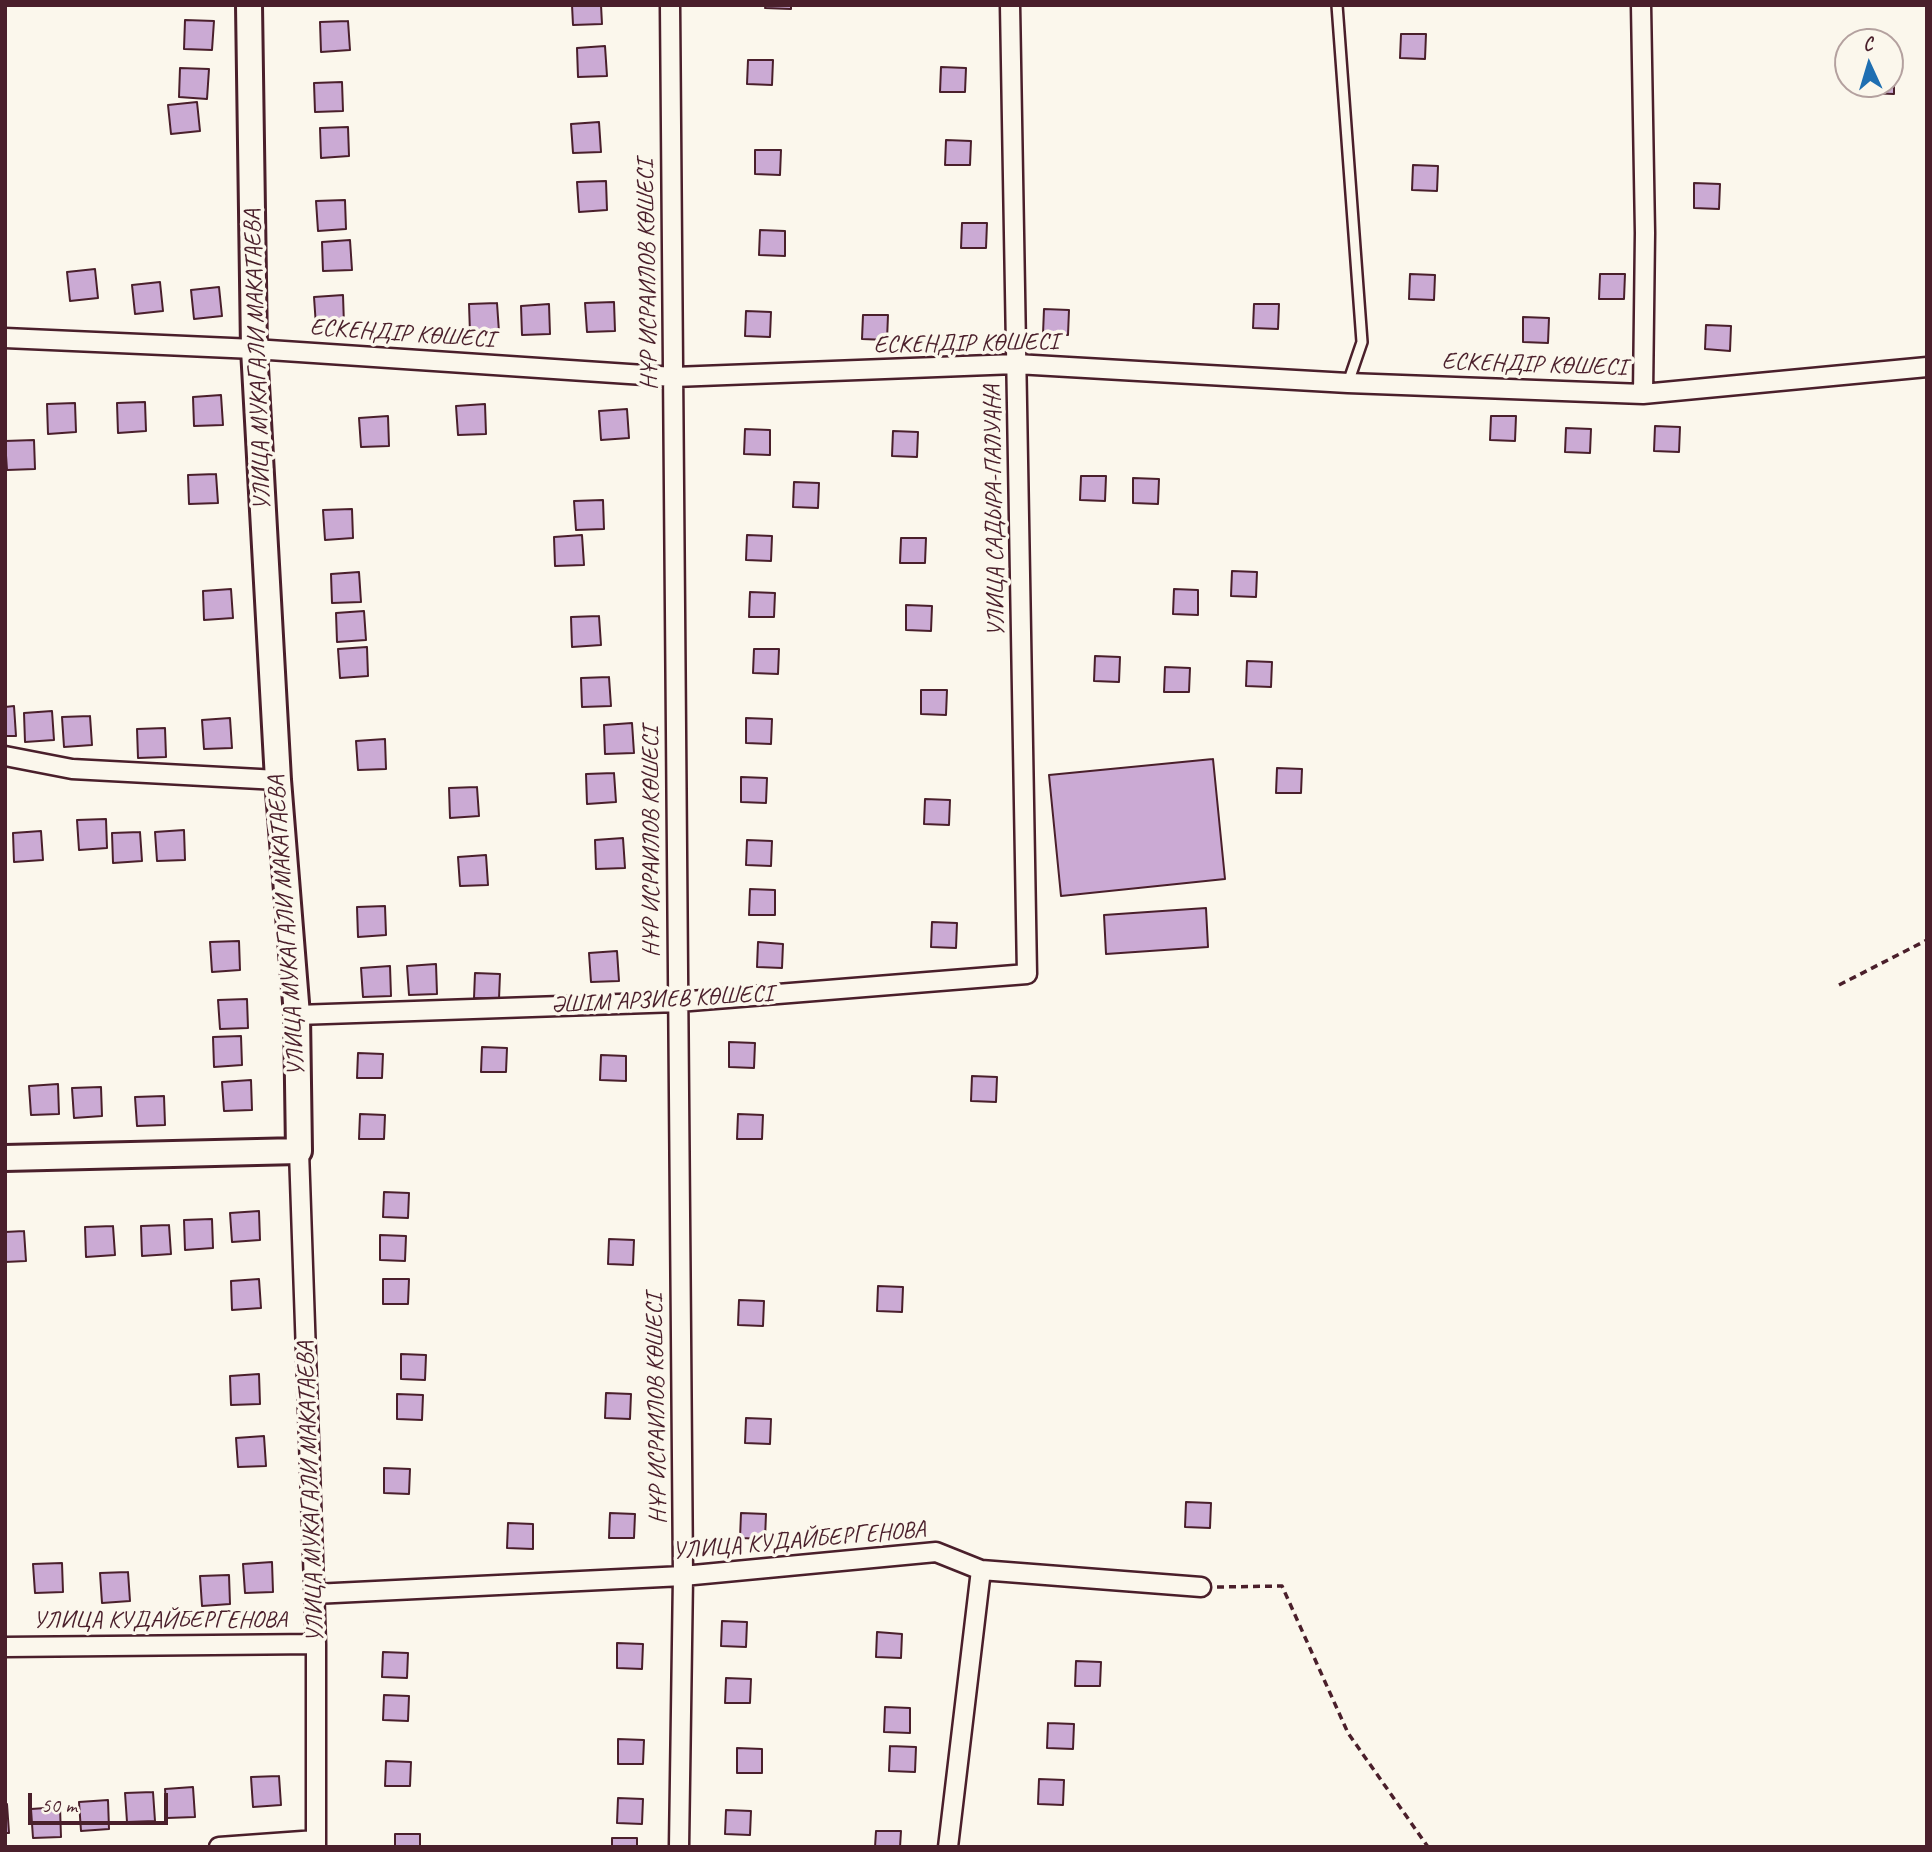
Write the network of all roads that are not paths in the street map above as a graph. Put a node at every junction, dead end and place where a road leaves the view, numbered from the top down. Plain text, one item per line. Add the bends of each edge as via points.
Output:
1 (249, 5) edge
2 (670, 5) edge
3 (1010, 5) edge
4 (1337, 5) edge
5 (1641, 5) edge
6 (5, 338) edge
7 (254, 349) junction
8 (1016, 364) junction
9 (1927, 367) edge
10 (674, 377) junction
11 (1348, 383) junction
12 (1643, 394) junction
13 (5, 756) edge
14 (278, 780) junction
15 (1027, 974) joint
16 (678, 1002) junction
17 (297, 1016) junction
18 (299, 1151) junction
19 (5, 1158) edge
20 (981, 1570) junction
21 (683, 1576) junction
22 (1201, 1587) road end
23 (314, 1594) junction
24 (316, 1644) junction
25 (5, 1647) edge
26 (316, 1843) edge
27 (219, 1847) edge
28 (679, 1847) edge
29 (948, 1847) edge

1 - 7 street, УЛИЦА МУКАГАЛИ МАКАТАЕВА
2 - 10 street, НҰР ИСРАИЛОВ КӨШЕСІ
3 - 8 street, УЛИЦА САДЫРА-ПАЛУАНА
4 - 11 lane via 1363,342
5 - 12 street
6 - 7 street, ЕСКЕНДІР КӨШЕСІ
7 - 10 street, ЕСКЕНДІР КӨШЕСІ
7 - 14 street, УЛИЦА МУКАГАЛИ МАКАТАЕВА
8 - 10 street, ЕСКЕНДІР КӨШЕСІ
8 - 11 street, ЕСКЕНДІР КӨШЕСІ
8 - 15 street, УЛИЦА САДЫРА-ПАЛУАНА
9 - 12 street, ЕСКЕНДІР КӨШЕСІ
10 - 16 street, НҰР ИСРАИЛОВ КӨШЕСІ
11 - 12 street, ЕСКЕНДІР КӨШЕСІ
13 - 14 street via 72,769
14 - 17 street, УЛИЦА МУКАГАЛИ МАКАТАЕВА
15 - 16 street, ӘШІМ АРЗИЕВ КӨШЕСІ
16 - 17 street, ӘШІМ АРЗИЕВ КӨШЕСІ
16 - 21 street, НҰР ИСРАИЛОВ КӨШЕСІ
17 - 18 street, УЛИЦА МУКАГАЛИ МАКАТАЕВА
18 - 19 street
18 - 23 street, УЛИЦА МУКАГАЛИ МАКАТАЕВА
20 - 21 street, УЛИЦА КУДАЙБЕРГЕНОВА via 936,1552
20 - 22 street, УЛИЦА КУДАЙБЕРГЕНОВА
20 - 29 street
21 - 23 street, УЛИЦА КУДАЙБЕРГЕНОВА
21 - 28 street, НҰР ИСРАИЛОВ КӨШЕСІ
23 - 24 street, УЛИЦА МУКАГАЛИ МАКАТАЕВА
24 - 25 street, УЛИЦА КУДАЙБЕРГЕНОВА
24 - 26 street, УЛИЦА МУКАГАЛИ МАКАТАЕВА
26 - 27 street

